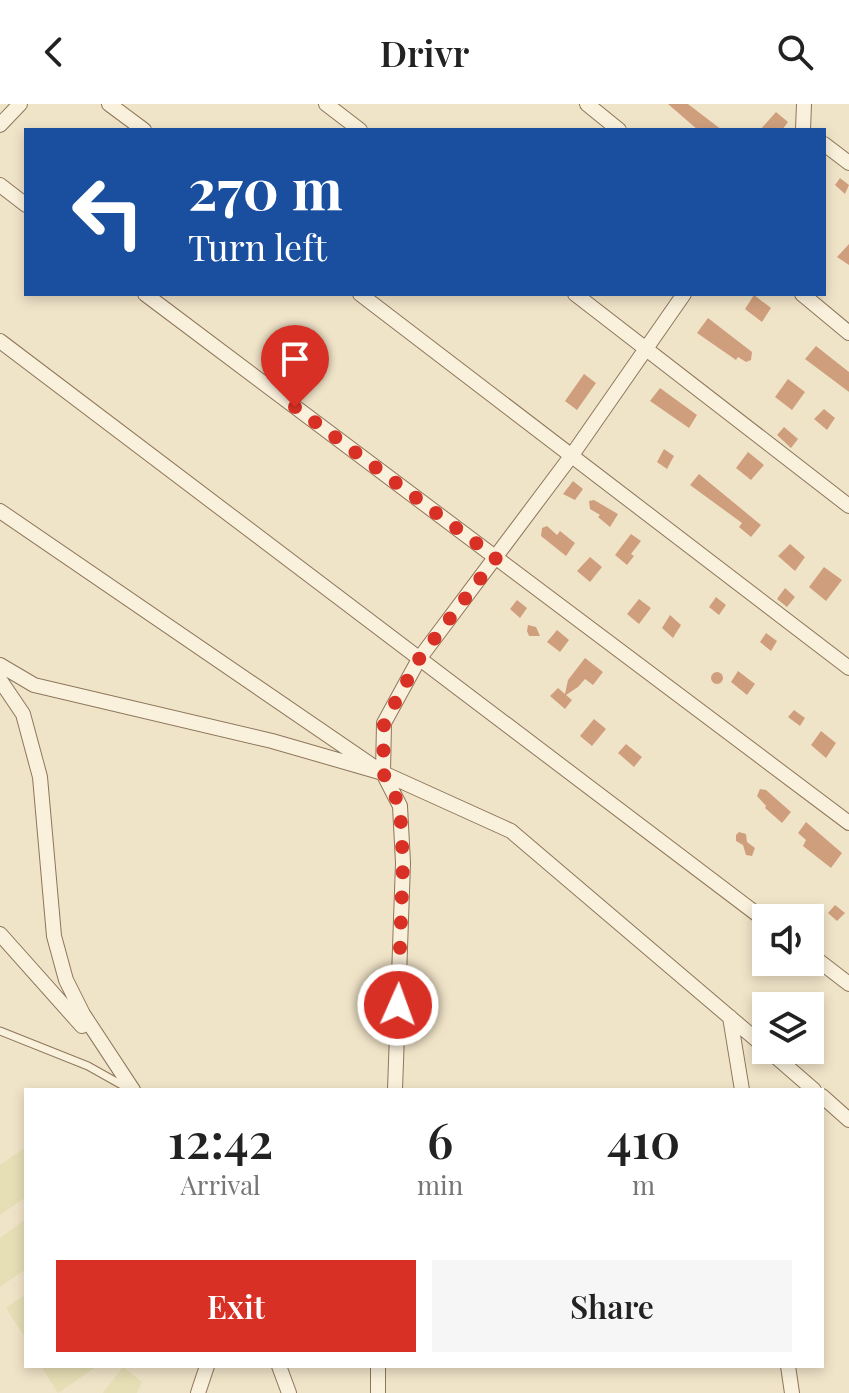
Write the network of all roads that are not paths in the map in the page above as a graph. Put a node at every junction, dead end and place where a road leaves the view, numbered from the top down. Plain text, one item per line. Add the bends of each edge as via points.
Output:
1 (20, 104) edge
2 (109, 104) edge
3 (326, 104) edge
4 (587, 104) edge
5 (804, 104) edge
6 (0, 125) edge
7 (141, 128) edge
8 (357, 128) edge
9 (617, 128) edge
10 (804, 128) edge
11 (826, 146) edge
12 (849, 163) edge
13 (0, 185) edge
14 (24, 203) edge
15 (148, 296) edge
16 (363, 296) edge
17 (578, 296) edge
18 (683, 296) edge
19 (804, 296) edge
20 (849, 333) edge
21 (0, 341) edge
22 (647, 348) junction
23 (572, 455) junction
24 (849, 506) edge
25 (0, 511) edge
26 (496, 558) junction
27 (419, 659) junction
28 (0, 665) edge
29 (849, 668) edge
30 (0, 680) edge
31 (383, 773) junction
32 (849, 823) edge
33 (752, 910) edge
34 (0, 934) edge
35 (824, 965) edge
36 (849, 984) edge
37 (730, 1017) junction
38 (0, 1031) edge
39 (752, 1036) edge
40 (109, 1056) junction
41 (784, 1064) edge
42 (128, 1088) edge
43 (131, 1088) edge
44 (395, 1088) edge
45 (742, 1088) edge
46 (812, 1088) edge
47 (824, 1098) edge
48 (849, 1120) edge
49 (206, 1368) edge
50 (280, 1368) edge
51 (378, 1368) edge
52 (788, 1368) edge
53 (198, 1393) edge
54 (289, 1393) edge
55 (378, 1393) edge
56 (792, 1393) edge

1 - 6 street
2 - 7 street
3 - 8 street
4 - 9 street
5 - 10 street
11 - 12 street
13 - 14 street
15 - 26 street
16 - 23 street
17 - 22 street
18 - 22 street
19 - 20 street
21 - 27 street
22 - 23 street
22 - 24 street
23 - 26 street
23 - 29 street
25 - 31 street
26 - 27 street
26 - 32 street
27 - 31 street via 384,723
27 - 33 street
28 - 31 street via 34,685
30 - 40 street via 23,714 40,777 54,936 66,980
31 - 37 street via 511,831
31 - 44 street via 400,806 403,863
34 - 40 street
35 - 36 street
37 - 39 street
37 - 45 street
38 - 42 lane
40 - 43 street
41 - 46 street
47 - 48 street
49 - 53 street
50 - 54 street
51 - 55 street
52 - 56 street

